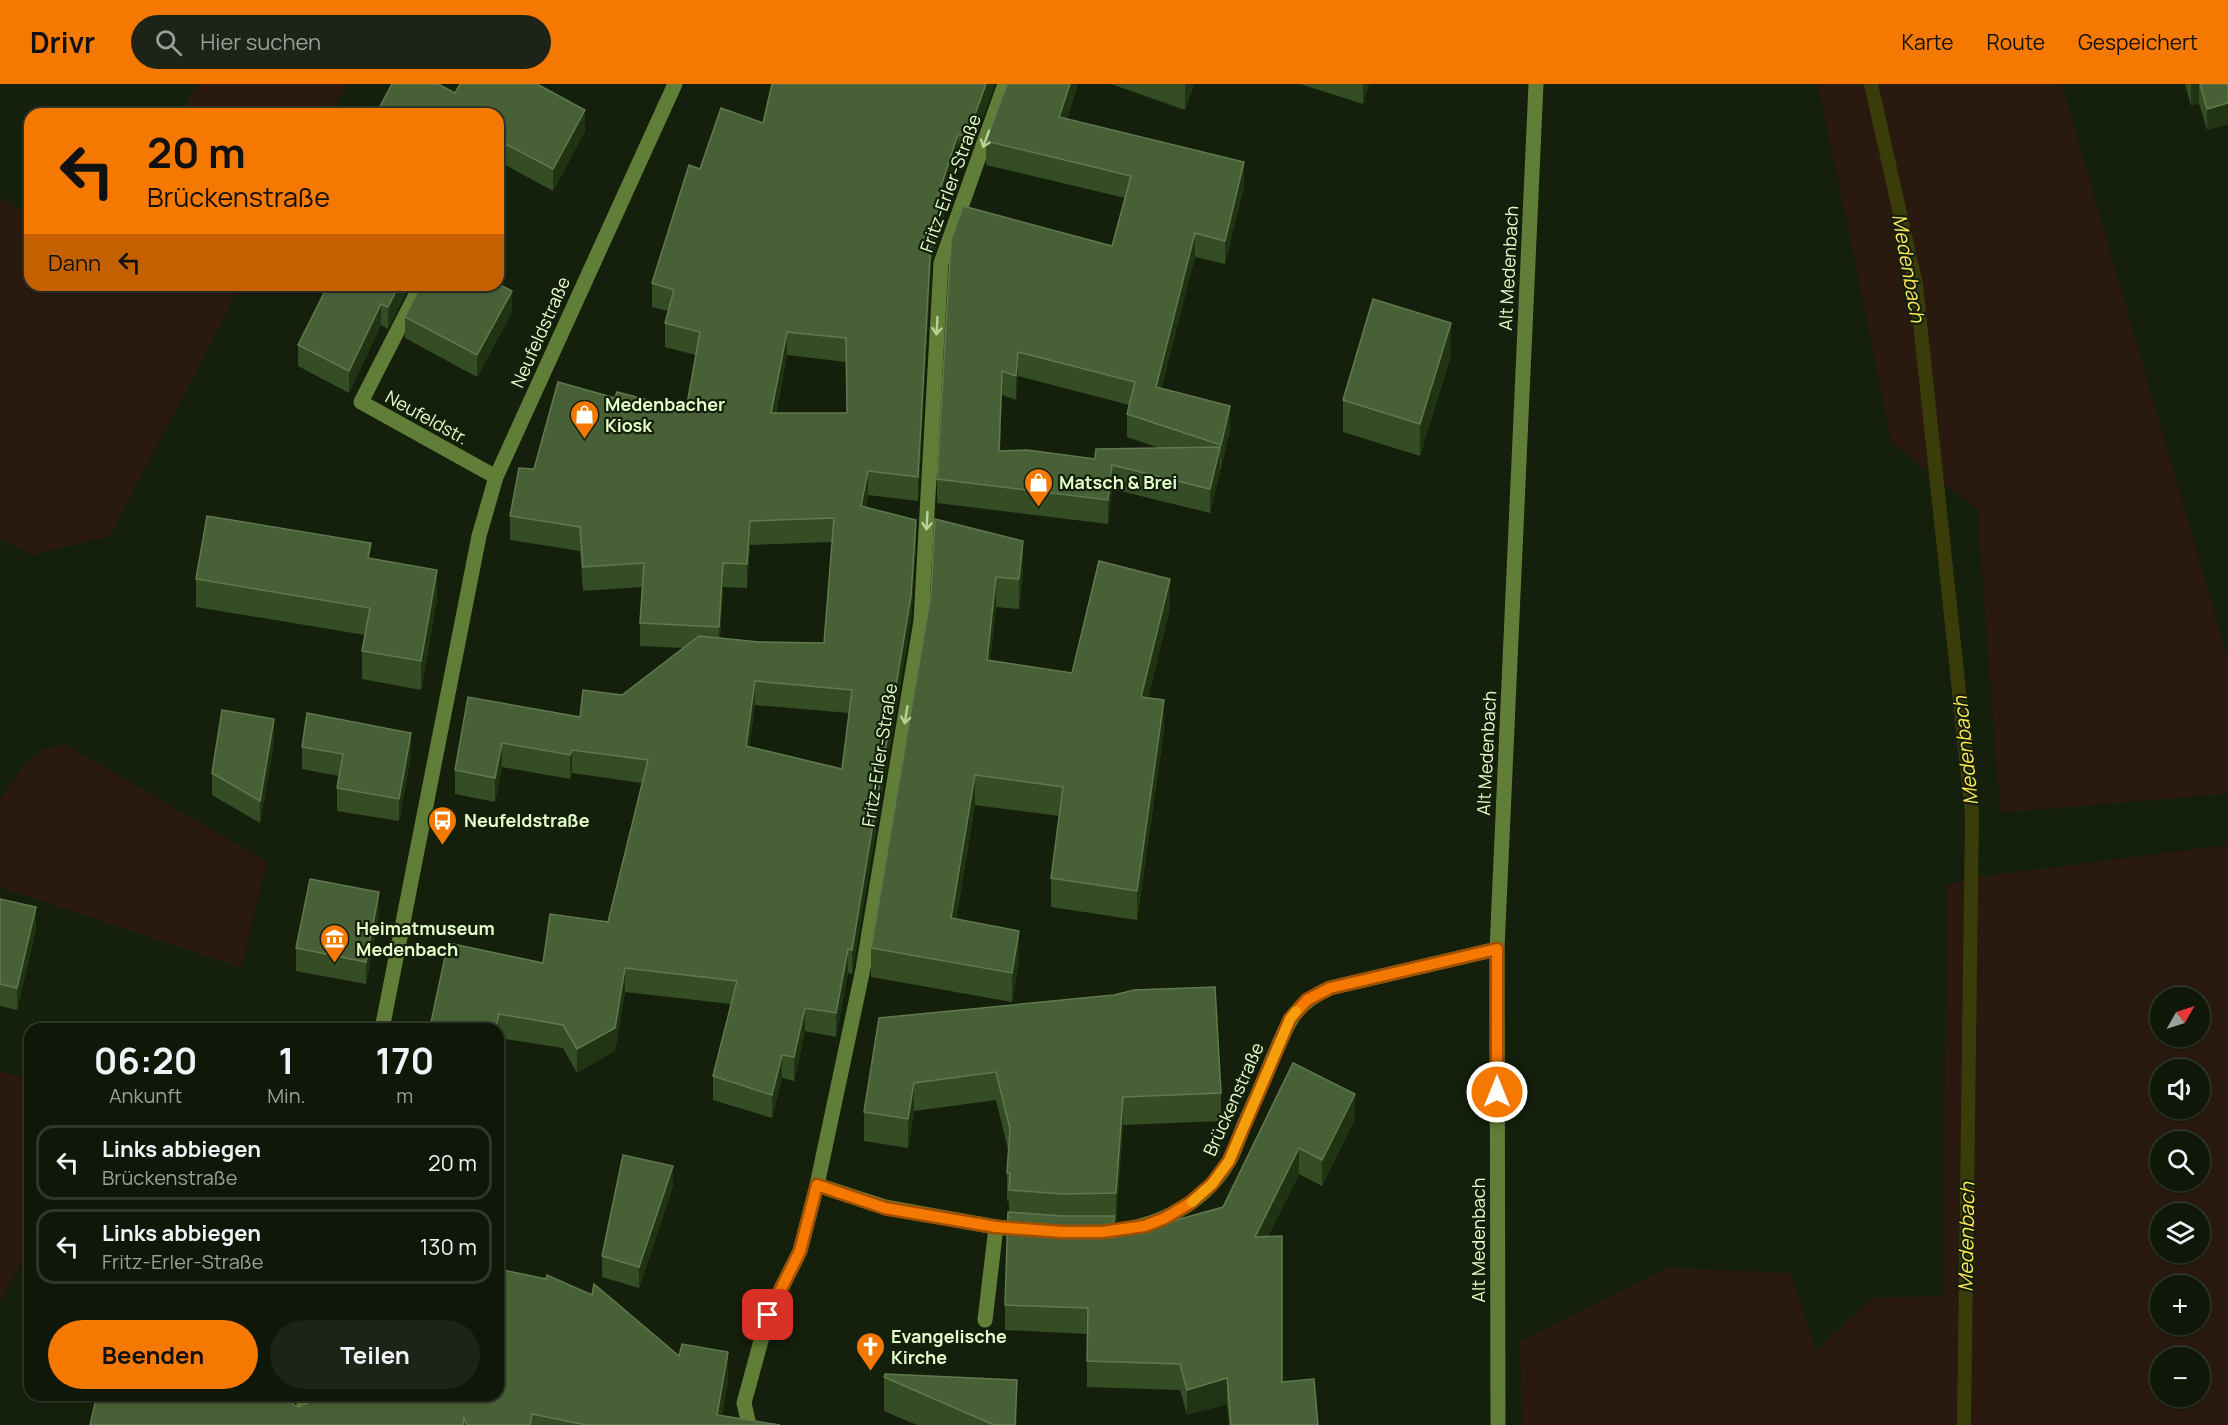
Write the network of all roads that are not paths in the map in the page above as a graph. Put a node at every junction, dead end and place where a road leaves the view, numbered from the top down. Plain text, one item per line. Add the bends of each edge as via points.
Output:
1 (675, 84) edge
2 (1005, 84) edge
3 (1536, 84) edge
4 (418, 291) edge
5 (496, 477) junction
6 (1497, 949) junction
7 (383, 1023) edge
8 (817, 1185) junction
9 (996, 1227) junction
10 (1040, 1231) edge
11 (1082, 1232) edge
12 (985, 1320) dead end
13 (305, 1401) edge
14 (300, 1425) edge
15 (749, 1425) edge
16 (1498, 1425) edge

1 - 5 street, Neufeldstraße
2 -> 8 street, Fritz-Erler-Straße via 941,264 921,621 863,969
3 - 6 street, Alt Medenbach
4 - 5 street, Neufeldstr. via 361,402
5 - 7 street, Neufeldstraße via 478,536
6 - 11 street, Brückenstraße via 1330,988 1307,1000 1290,1019 1229,1161 1212,1184 1190,1203 1145,1226
6 - 16 street, Alt Medenbach
8 - 9 street via 885,1208
8 - 15 street, Fritz-Erler-Straße via 800,1251 768,1315 744,1403
9 - 10 street
9 - 12 street
13 - 14 street

